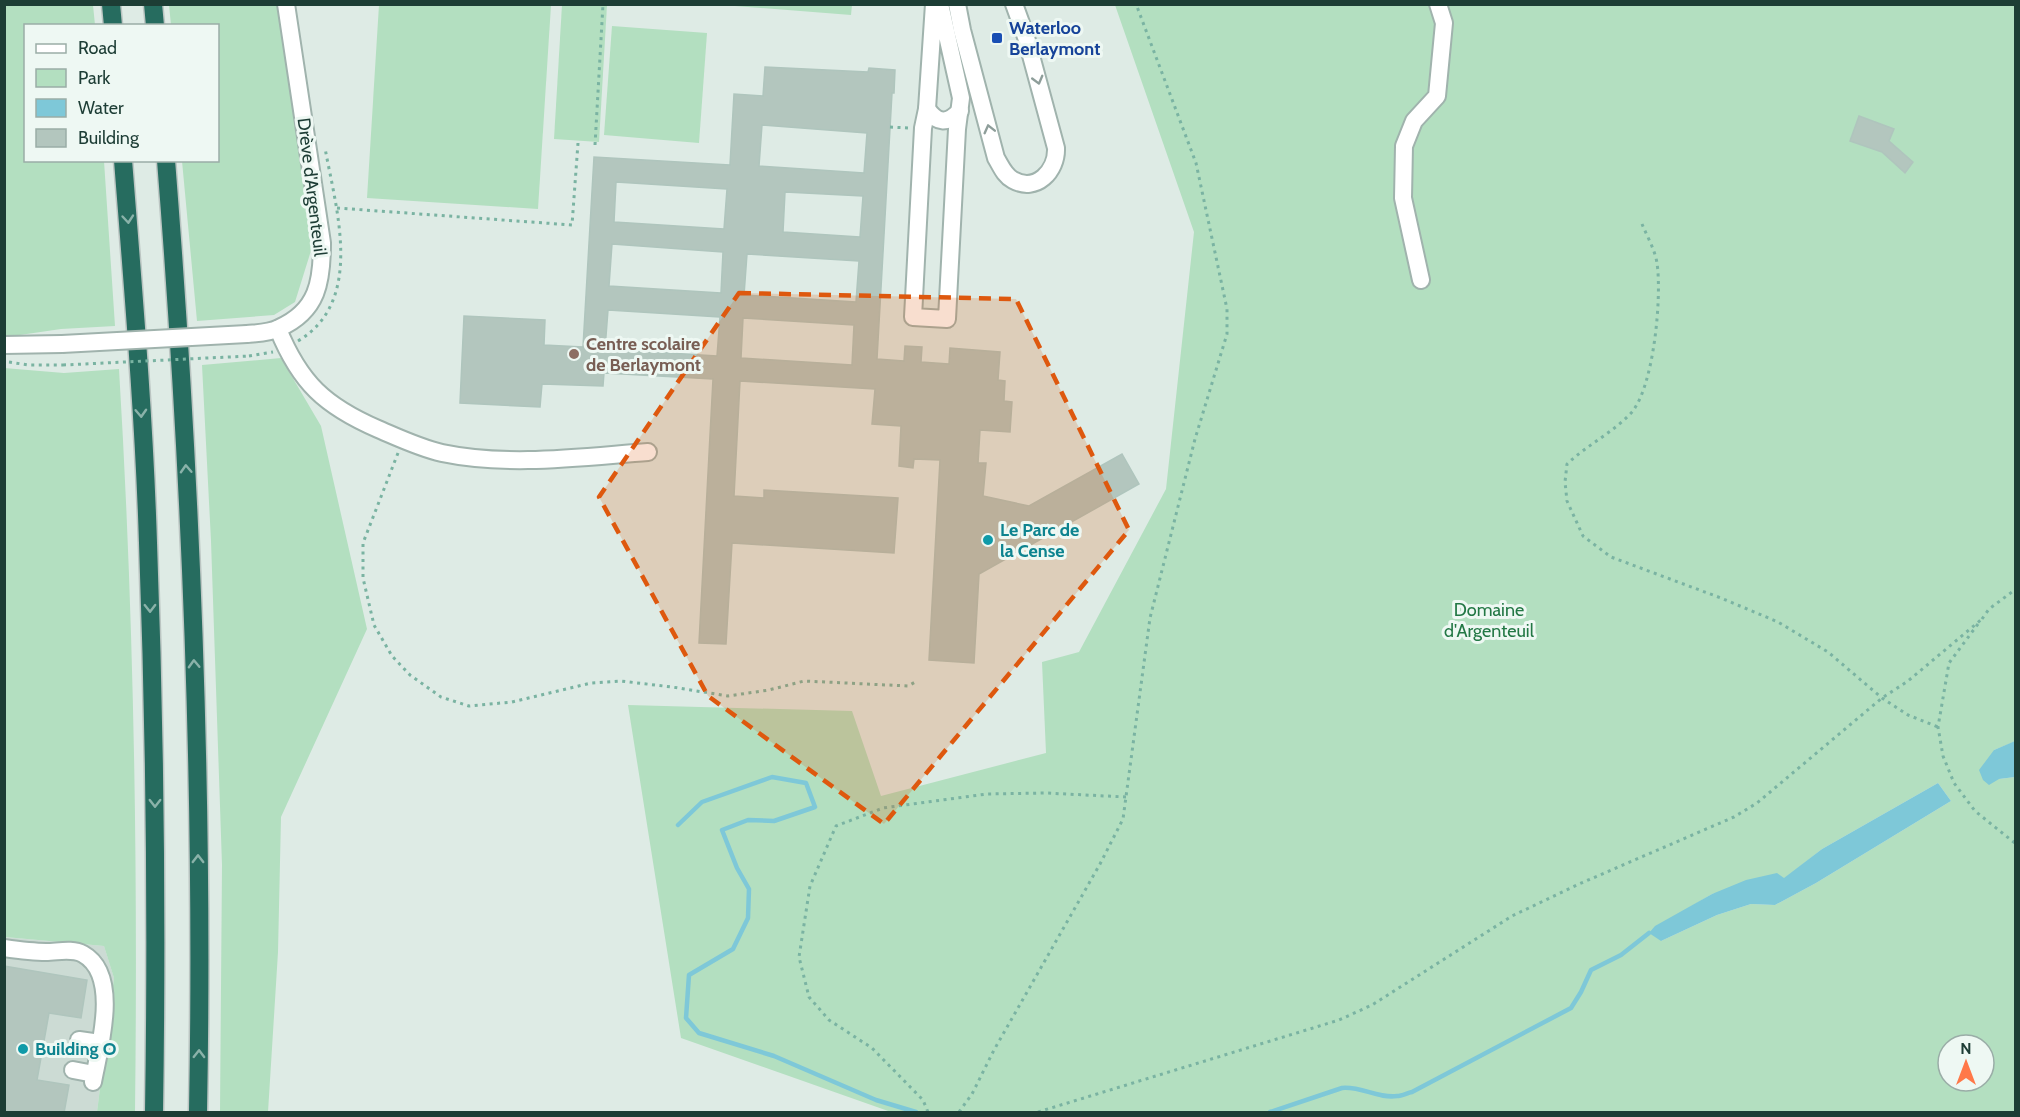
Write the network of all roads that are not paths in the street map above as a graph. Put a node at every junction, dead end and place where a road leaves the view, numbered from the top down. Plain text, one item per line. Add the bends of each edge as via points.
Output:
1 (111, 4) edge
2 (153, 4) edge
3 (286, 4) edge
4 (934, 4) edge
5 (940, 4) edge
6 (957, 4) edge
7 (1014, 4) edge
8 (1438, 4) edge
9 (113, 24) edge
10 (155, 24) edge
11 (927, 109) junction
12 (960, 111) junction
13 (123, 162) edge
14 (166, 162) edge
15 (1421, 280) dead end
16 (278, 329) junction
17 (4, 345) edge
18 (648, 453) dead end
19 (4, 948) edge
20 (79, 1040) dead end
21 (100, 1042) junction
22 (73, 1070) dead end
23 (154, 1113) edge
24 (198, 1113) edge

1 - 9 highway
2 - 10 highway
3 - 16 street, Drève d'Argenteuil via 322,243 322,270 316,296 299,316
4 - 11 street
5 - 12 street via 959,84
7 -> 6 street via 1056,148 1050,172 1042,180 1030,183 1015,182 1004,173 996,158
8 - 15 street via 1444,23 1437,96 1414,121 1404,146 1402,198
11 - 12 street via 942,121 952,119
11 - 12 street via 913,317 947,319
13 -> 23 highway via 148,541 155,806
24 -> 14 highway via 198,795 190,552
16 - 17 street, Drève d'Argenteuil, bridge via 247,334
16 - 18 street via 307,383 335,408 403,440 442,453 496,459
19 - 21 street via 84,954 96,968 104,987
20 - 21 street
21 - 22 street via 93,1078

